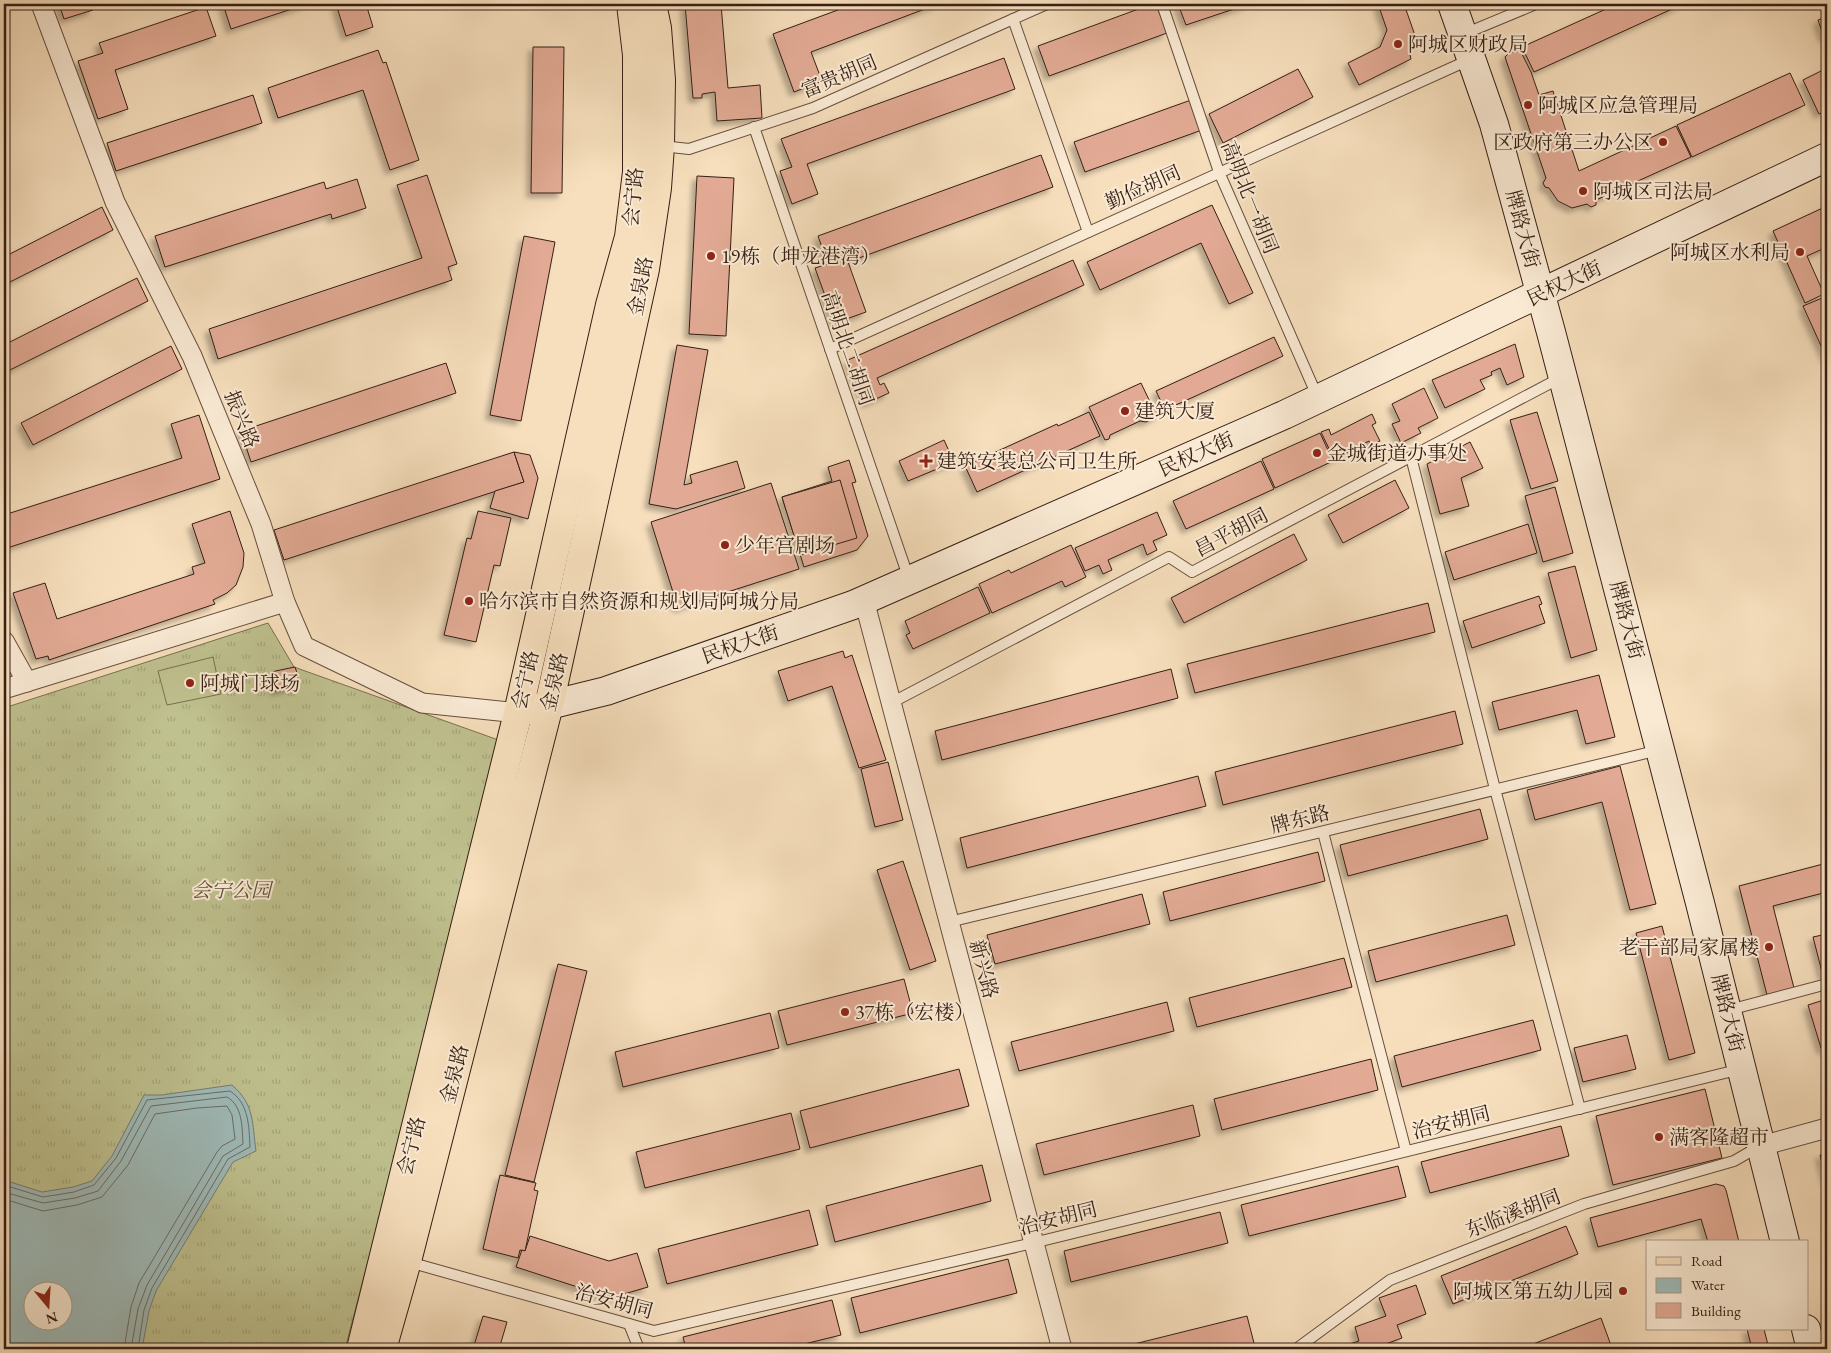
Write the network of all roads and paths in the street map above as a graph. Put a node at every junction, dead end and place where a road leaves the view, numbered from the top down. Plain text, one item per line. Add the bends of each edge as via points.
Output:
1 (41, 4) edge
2 (631, 4) edge
3 (652, 4) edge
4 (1047, 4) edge
5 (1162, 4) edge
6 (1452, 4) edge
7 (1536, 4) edge
8 (1013, 18) junction
9 (1467, 46) junction
10 (754, 127) junction
11 (649, 145) junction
12 (1827, 157) edge
13 (1219, 172) junction
14 (1088, 232) junction
15 (1541, 294) junction
16 (830, 349) junction
17 (1563, 377) junction
18 (1318, 399) junction
19 (1411, 457) junction
20 (909, 580) junction
21 (864, 600) junction
22 (285, 602) junction
23 (4, 641) edge
24 (28, 682) junction
25 (4, 689) edge
26 (891, 703) junction
27 (549, 705) junction
28 (518, 713) junction
29 (1660, 750) junction
30 (1496, 789) junction
31 (1322, 832) junction
32 (948, 922) junction
33 (1827, 984) edge
34 (1727, 1011) junction
35 (1742, 1069) junction
36 (1580, 1108) junction
37 (1827, 1128) edge
38 (1761, 1146) junction
39 (1406, 1151) junction
40 (1784, 1240) edge
41 (1033, 1243) junction
42 (395, 1258) junction
43 (629, 1324) junction
44 (1806, 1330) edge
45 (361, 1349) edge
46 (382, 1349) edge
47 (639, 1349) edge
48 (1062, 1349) edge
49 (1296, 1349) edge
50 (1811, 1349) edge

1 - 22 street, 振兴路 via 115,202 192,356 261,524
2 - 11 main road, 会宁路
3 - 11 main road, 金泉路 via 661,80
4 - 8 lane, 富贵胡同
5 - 13 lane, 高明北一胡同
6 - 9 street, 牌路大街
7 - 9 lane, 勤俭胡同
8 - 10 lane, 富贵胡同 via 813,108
8 - 14 lane
9 - 13 lane, 勤俭胡同
9 - 15 street, 牌路大街 via 1494,124
10 - 11 lane, 富贵胡同 via 688,149
10 - 16 lane, 高明北二胡同
11 - 27 main road, 金泉路 via 657,188 645,269
11 - 28 main road, 会宁路 via 637,172 630,237 610,306
12 - 15 street, 民权大街
13 - 14 lane, 勤俭胡同
13 - 18 lane, 高明北一胡同
14 - 16 lane, 勤俭胡同
15 - 17 street, 牌路大街
15 - 18 street, 民权大街
16 - 20 lane, 高明北二胡同
17 - 19 lane, 昌平胡同
17 - 29 street, 牌路大街
18 - 20 street, 民权大街
19 - 26 lane, 昌平胡同 via 1192,572 1169,557
19 - 30 lane
20 - 21 street, 民权大街
21 - 26 street, 新兴路
21 - 27 street, 民权大街 via 606,691
22 - 24 street
22 - 28 street, 振兴路 via 304,646 422,703
23 - 24 street
24 - 25 street
26 - 32 street, 新兴路
27 - 28 street, 民权大街
27 - 42 main road, 金泉路
28 - 42 main road, 会宁路
29 - 30 lane, 牌东路
29 - 34 street, 牌路大街
30 - 31 lane, 牌东路
30 - 36 lane
31 - 32 lane, 牌东路
31 - 39 lane
32 - 41 street, 新兴路
33 - 34 lane
34 - 35 street, 牌路大街
35 - 36 lane, 治安胡同
35 - 38 street, 牌路大街
36 - 39 lane, 治安胡同
37 - 38 street
38 - 40 street, 牌路大街
38 - 49 lane, 东临溪胡同 via 1734,1161 1584,1204 1390,1280
39 - 41 lane, 治安胡同
41 - 43 lane, 治安胡同 via 654,1331
41 - 48 street, 新兴路
42 - 43 lane, 治安胡同
42 - 45 main road, 会宁路
42 - 46 main road, 金泉路
43 - 47 lane
44 - 50 street

